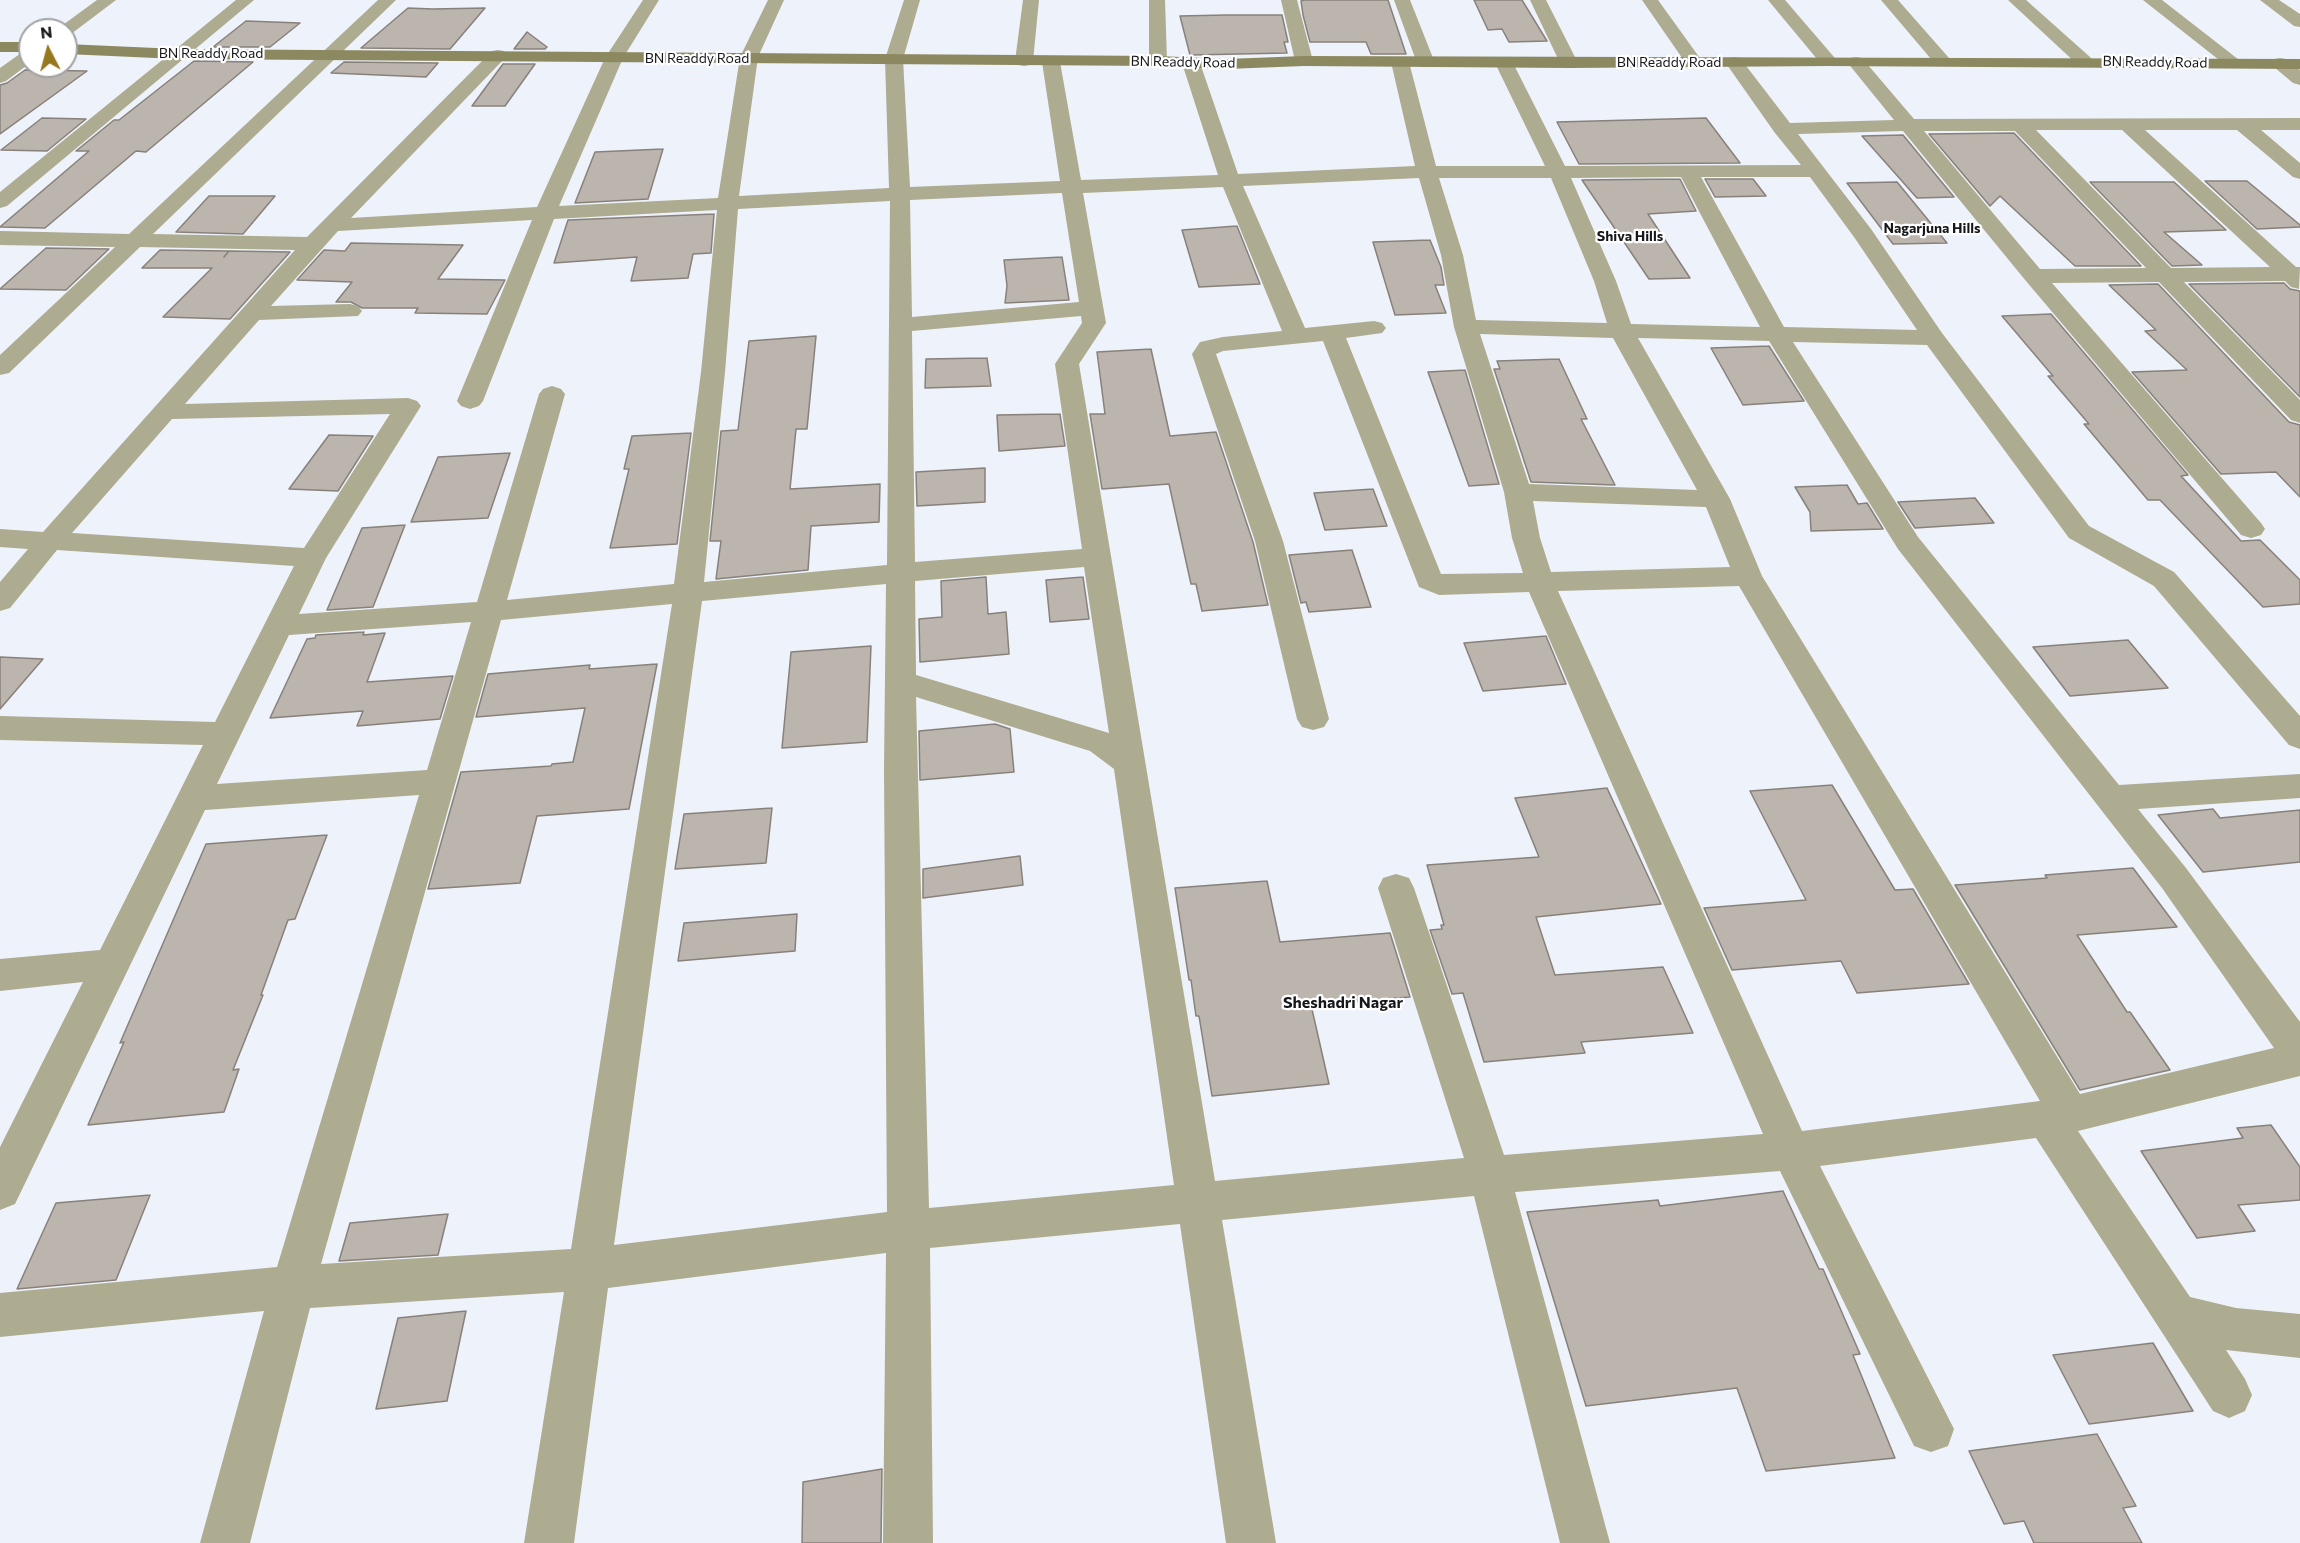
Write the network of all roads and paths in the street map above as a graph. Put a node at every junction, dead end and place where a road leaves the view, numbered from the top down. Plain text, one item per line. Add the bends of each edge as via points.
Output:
1 (108, 0) edge
2 (246, 0) edge
3 (388, 0) edge
4 (651, 0) edge
5 (776, 0) edge
6 (912, 0) edge
7 (1031, 0) edge
8 (1157, 0) edge
9 (1289, 0) edge
10 (1402, 0) edge
11 (1538, 0) edge
12 (1650, 0) edge
13 (1776, 0) edge
14 (1889, 0) edge
15 (2016, 0) edge
16 (2151, 0) edge
17 (2268, 0) edge
18 (78, 21) edge
19 (2300, 22) edge
20 (0, 46) edge
21 (18, 47) edge
22 (78, 50) edge
23 (333, 53) junction
24 (178, 54) junction
25 (498, 55) junction
26 (748, 57) junction
27 (614, 58) junction
28 (894, 59) junction
29 (1024, 61) junction
30 (1158, 61) junction
31 (1304, 61) junction
32 (1693, 61) junction
33 (1828, 61) junction
34 (2084, 61) junction
35 (1051, 62) junction
36 (1400, 62) junction
37 (1734, 62) junction
38 (1856, 62) junction
39 (1943, 62) junction
40 (18, 63) edge
41 (1191, 63) junction
42 (1426, 63) junction
43 (1504, 63) junction
44 (1569, 63) junction
45 (2234, 63) junction
46 (2280, 63) junction
47 (2300, 64) edge
48 (0, 76) edge
49 (2300, 79) edge
50 (2242, 124) junction
51 (2300, 124) edge
52 (1909, 125) junction
53 (2020, 125) junction
54 (2128, 125) junction
55 (1782, 129) junction
56 (1687, 170) junction
57 (1558, 171) junction
58 (1816, 171) junction
59 (1427, 172) junction
60 (2300, 173) edge
61 (1230, 179) junction
62 (1071, 187) junction
63 (900, 194) junction
64 (0, 202) edge
65 (728, 202) junction
66 (546, 212) junction
67 (332, 225) junction
68 (0, 238) edge
69 (133, 242) junction
70 (313, 244) junction
71 (2164, 275) junction
72 (2034, 276) junction
73 (2297, 277) edge
74 (1093, 308) junction
75 (350, 311) dead end
76 (253, 314) junction
77 (901, 325) junction
78 (1466, 327) junction
79 (1374, 328) dead end
80 (1621, 330) junction
81 (1332, 334) junction
82 (1776, 334) junction
83 (1297, 338) junction
84 (1934, 338) junction
85 (0, 368) edge
86 (552, 394) dead end
87 (470, 400) dead end
88 (165, 412) junction
89 (2300, 415) edge
90 (1518, 492) junction
91 (1716, 499) junction
92 (2251, 529) dead end
93 (0, 538) edge
94 (50, 541) junction
95 (1097, 557) junction
96 (312, 558) junction
97 (901, 573) junction
98 (1748, 576) junction
99 (1539, 583) junction
100 (688, 592) junction
101 (0, 601) edge
102 (490, 611) junction
103 (278, 626) junction
104 (901, 681) junction
105 (1313, 719) dead end
106 (0, 728) edge
107 (224, 734) junction
108 (2300, 737) edge
109 (1130, 765) junction
110 (441, 781) junction
111 (2300, 786) edge
112 (192, 798) junction
113 (2111, 798) junction
114 (1396, 888) dead end
115 (110, 964) junction
116 (0, 975) edge
117 (2300, 1053) edge
118 (2300, 1059) edge
119 (2058, 1117) junction
120 (1791, 1151) junction
121 (1490, 1175) junction
122 (0, 1189) edge
123 (1197, 1202) junction
124 (908, 1230) junction
125 (588, 1269) junction
126 (293, 1287) junction
127 (0, 1315) edge
128 (2177, 1316) junction
129 (2300, 1336) edge
130 (2229, 1395) dead end
131 (1931, 1429) dead end
132 (225, 1543) edge
133 (549, 1543) edge
134 (908, 1543) edge
135 (1251, 1543) edge
136 (1585, 1543) edge

1 - 18 street
2 - 24 street
3 - 23 street
4 - 27 street
5 - 26 street
6 - 28 street
7 - 29 street
8 - 30 street
9 - 31 street
10 - 42 street
11 - 44 street
12 - 32 street
13 - 33 street
14 - 39 street
15 - 34 street
16 - 45 street
17 - 19 street
20 - 21 street
22 - 24 street, BN Readdy Road
23 - 24 street, BN Readdy Road
23 - 25 street, BN Readdy Road
23 - 69 street
24 - 64 street
25 - 27 street, BN Readdy Road
25 - 67 street
26 - 27 street, BN Readdy Road
26 - 28 street, BN Readdy Road
26 - 65 street
27 - 66 street
28 - 29 street, BN Readdy Road
28 - 63 street
29 - 35 street, BN Readdy Road
30 - 35 street, BN Readdy Road
30 - 41 street, BN Readdy Road
31 - 36 street, BN Readdy Road
31 - 41 street, BN Readdy Road
32 - 37 street, BN Readdy Road
32 - 44 street, BN Readdy Road
33 - 37 street, BN Readdy Road
33 - 38 street, BN Readdy Road
34 - 39 street, BN Readdy Road
34 - 45 street, BN Readdy Road
35 - 62 street
36 - 42 street, BN Readdy Road
36 - 59 street
37 - 55 street
38 - 39 street, BN Readdy Road
38 - 52 street
40 - 48 street
41 - 61 street
42 - 43 street, BN Readdy Road
43 - 44 street, BN Readdy Road
43 - 57 street
45 - 46 street, BN Readdy Road
46 - 47 street, BN Readdy Road
46 - 49 street
50 - 51 street
50 - 54 street
50 - 60 street
52 - 53 street
52 - 55 street
52 - 72 street
53 - 54 street
53 - 71 street
54 - 73 street
55 - 58 street
56 - 57 street
56 - 58 street
56 - 82 street
57 - 59 street
57 - 80 street via 1605,281
58 - 84 street
59 - 61 street
59 - 78 street via 1452,255
61 - 62 street
61 - 83 street
62 - 63 street
62 - 74 street
63 - 65 street
63 - 77 street
65 - 66 street
65 - 100 street
66 - 67 street
66 - 87 street
67 - 70 street
68 - 69 street
69 - 70 street
69 - 85 street
70 - 76 street
71 - 72 street
71 - 73 street
71 - 89 street
72 - 92 street
74 - 77 street
74 - 95 street via 1094,323 1067,364
75 - 76 street
76 - 88 street
77 - 97 street
78 - 80 street
78 - 90 street
79 - 81 street
80 - 82 street
80 - 91 street
81 - 83 street
81 - 99 street via 1429,580 1438,585
82 - 84 street
82 - 113 street via 1908,543
83 - 105 street via 1223,344 1209,347 1204,354 1269,541
84 - 108 street via 2079,532 2164,579
86 - 102 street
88 - 94 street
88 - 96 street via 408,406
90 - 91 street
90 - 99 street
91 - 98 street
93 - 94 street
94 - 96 street
94 - 101 street
95 - 97 street
95 - 109 street
96 - 103 street
97 - 100 street
97 - 104 street
98 - 99 street
98 - 119 street
99 - 120 street
100 - 102 street
100 - 125 street
102 - 103 street
102 - 110 street
103 - 107 street
104 - 109 street via 1101,743
104 - 124 street
106 - 107 street
107 - 112 street
109 - 123 street
110 - 112 street
110 - 126 street
111 - 113 street
112 - 115 street
113 - 117 street
114 - 121 street
115 - 116 street
115 - 122 street
118 - 119 street
119 - 120 street
119 - 128 street
120 - 121 street
120 - 131 street
121 - 123 street
121 - 136 street
123 - 124 street
123 - 135 street
124 - 125 street
124 - 134 street
125 - 126 street
125 - 133 street
126 - 127 street
126 - 132 street
128 - 129 street via 2236,1330
128 - 130 street

